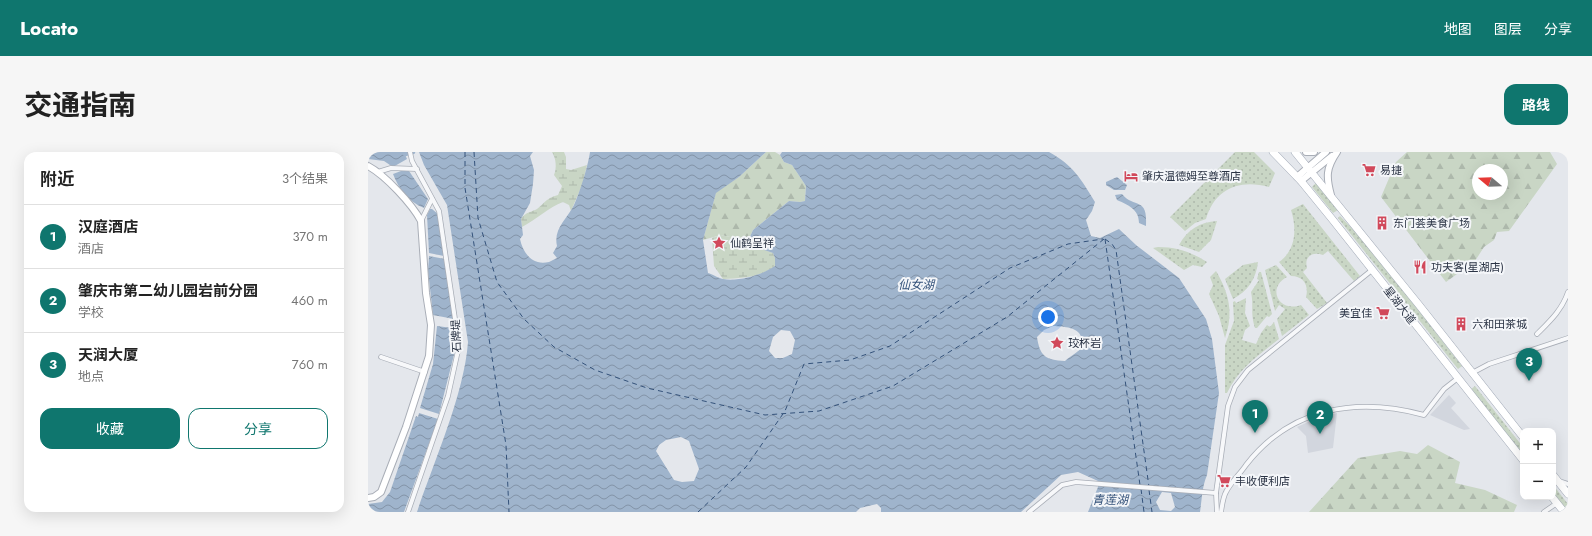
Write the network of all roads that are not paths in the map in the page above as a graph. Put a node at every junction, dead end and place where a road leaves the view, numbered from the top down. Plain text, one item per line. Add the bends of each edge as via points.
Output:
1 (410, 152) edge
2 (1273, 152) edge
3 (1295, 152) edge
4 (1306, 152) edge
5 (1314, 152) edge
6 (1326, 152) edge
7 (1337, 152) edge
8 (368, 166) edge
9 (417, 169) junction
10 (1311, 170) junction
11 (378, 172) junction
12 (1299, 179) junction
13 (1331, 195) junction
14 (432, 199) junction
15 (1344, 211) junction
16 (1332, 219) junction
17 (421, 221) junction
18 (1372, 270) junction
19 (1568, 292) edge
20 (1537, 334) dead end
21 (1568, 338) edge
22 (381, 356) dead end
23 (424, 372) junction
24 (1472, 373) junction
25 (1458, 378) junction
26 (1520, 433) edge
27 (1520, 456) edge
28 (1556, 478) edge
29 (1556, 479) edge
30 (1568, 484) edge
31 (1216, 494) junction
32 (1568, 494) edge
33 (1225, 495) junction
34 (368, 498) edge
35 (1555, 500) edge
36 (408, 512) edge
37 (1029, 512) edge
38 (1217, 512) edge
39 (1220, 512) edge
40 (1544, 512) edge
41 (1564, 512) edge

1 - 9 street, 石牌堤
2 - 12 main road, 星湖大道
3 - 10 main road, 星湖大道
4 - 5 street
6 - 10 street
7 - 10 street
7 - 13 street via 1327,173
8 - 11 street
9 - 11 street via 391,168
9 - 14 street, 石牌堤
10 - 12 street
10 - 13 main road, 星湖大道
11 - 17 street via 416,212
12 - 16 main road, 星湖大道
13 - 15 main road, 星湖大道
14 - 17 street
14 - 36 street, 石牌堤 via 441,221 459,346 448,396
15 - 16 main road
15 - 24 main road, 星湖大道
16 - 18 main road, 星湖大道
17 - 23 street via 431,326
18 - 25 main road, 星湖大道
18 - 31 street via 1258,361 1241,378 1228,406
19 - 20 street via 1564,303 1553,318
21 - 24 street via 1489,364
22 - 23 street
23 - 34 street via 381,492
24 - 26 main road, 星湖大道
25 - 27 main road, 星湖大道
25 - 33 street via 1444,389 1424,415 1390,407 1350,406 1322,413 1295,424 1251,458
28 - 30 street
29 - 32 main road
31 - 33 street via 1221,499
31 - 33 street via 1220,489
31 - 37 street via 1205,491 1076,482 1062,485
31 - 38 street
33 - 39 street
35 - 40 street
35 - 41 main road

